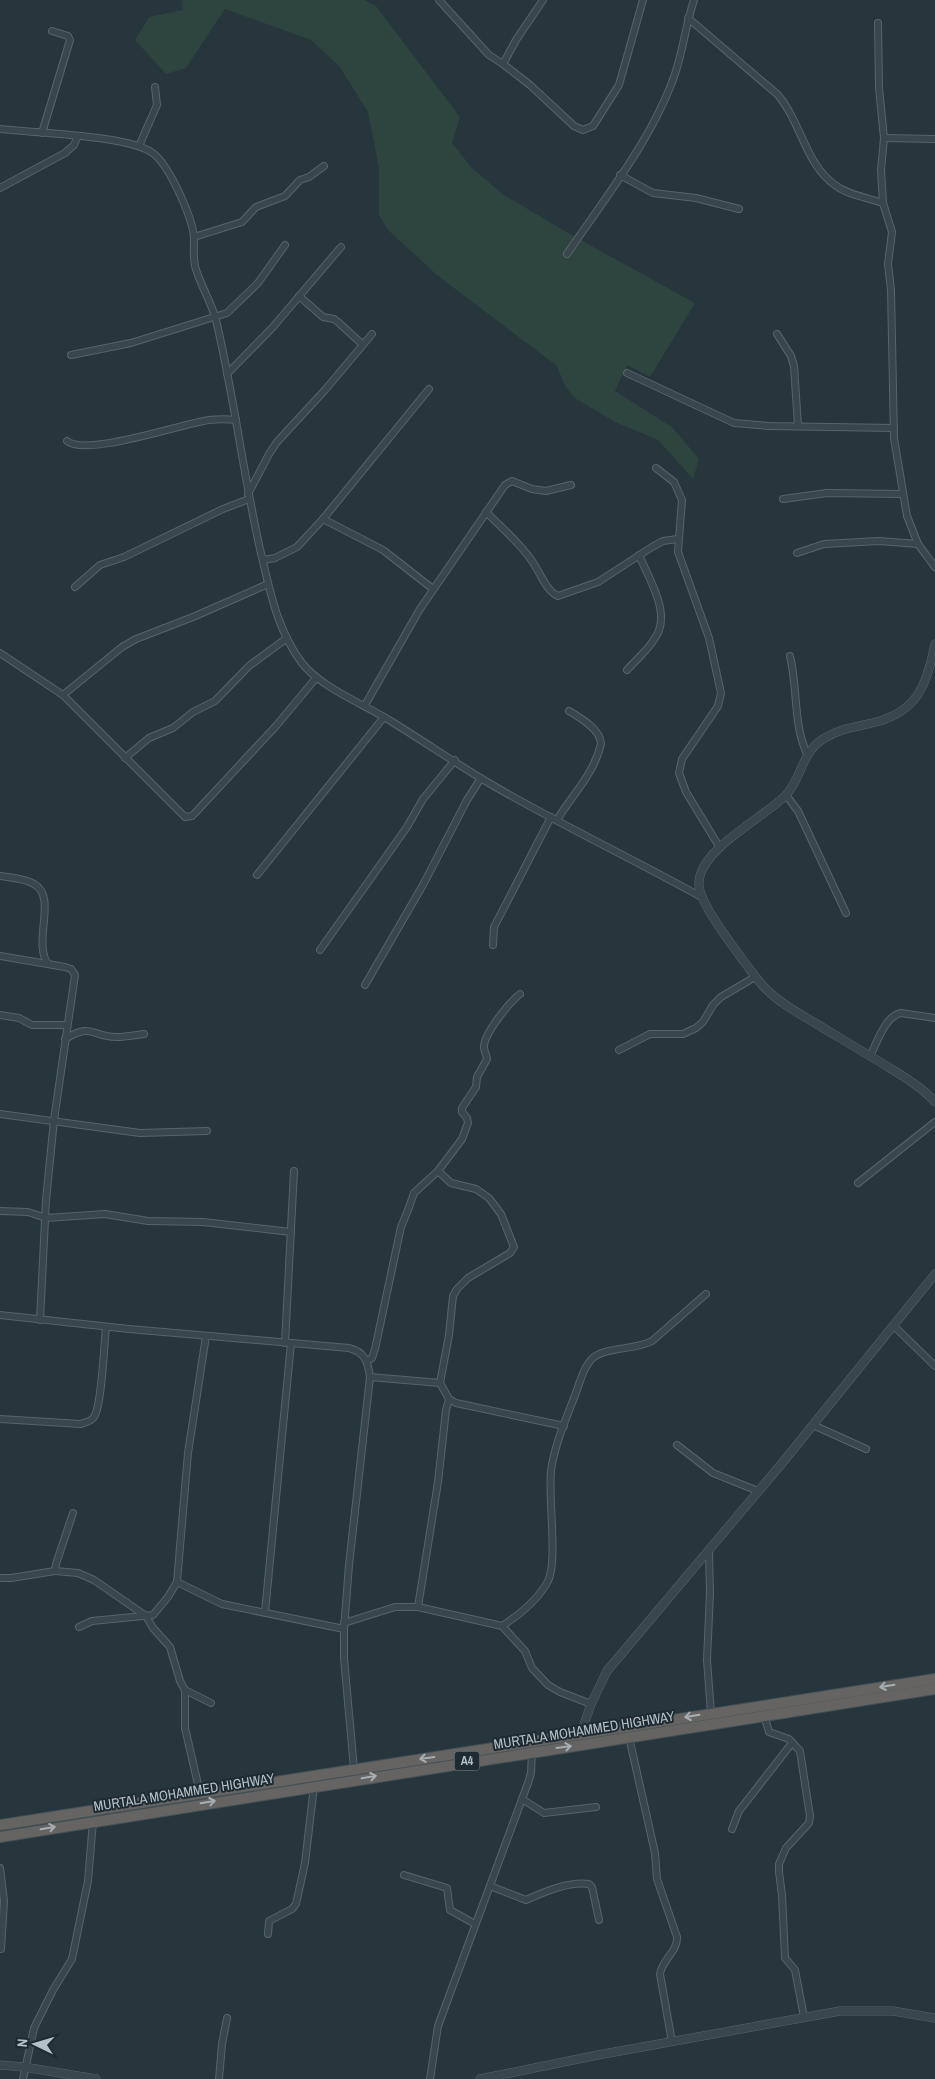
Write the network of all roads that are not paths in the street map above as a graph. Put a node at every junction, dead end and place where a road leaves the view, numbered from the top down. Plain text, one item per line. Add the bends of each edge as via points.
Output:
1 (439, 0) edge
2 (543, 0) edge
3 (643, 0) edge
4 (694, 0) edge
5 (688, 18) junction
6 (878, 23) dead end
7 (52, 30) dead end
8 (503, 64) junction
9 (155, 87) dead end
10 (0, 129) edge
11 (42, 133) junction
12 (78, 136) junction
13 (884, 138) junction
14 (935, 138) edge
15 (139, 146) junction
16 (324, 166) dead end
17 (620, 175) junction
18 (0, 188) edge
19 (883, 203) junction
20 (739, 209) dead end
21 (194, 237) junction
22 (285, 245) dead end
23 (341, 247) dead end
24 (567, 254) dead end
25 (299, 296) junction
26 (215, 317) junction
27 (372, 334) dead end
28 (778, 334) dead end
29 (362, 344) junction
30 (71, 355) dead end
31 (627, 373) dead end
32 (227, 374) junction
33 (429, 389) dead end
34 (236, 420) junction
35 (798, 426) junction
36 (894, 428) junction
37 (67, 441) dead end
38 (656, 468) dead end
39 (571, 485) dead end
40 (902, 494) junction
41 (249, 497) junction
42 (783, 499) dead end
43 (486, 512) junction
44 (323, 519) junction
45 (678, 539) junction
46 (918, 544) junction
47 (798, 553) dead end
48 (639, 555) junction
49 (263, 560) junction
50 (935, 568) edge
51 (268, 584) junction
52 (76, 587) dead end
53 (433, 589) junction
54 (287, 638) junction
55 (935, 644) edge
56 (0, 653) edge
57 (790, 656) dead end
58 (933, 661) edge
59 (626, 670) dead end
60 (316, 678) junction
61 (63, 695) junction
62 (365, 706) junction
63 (569, 712) dead end
64 (384, 717) junction
65 (807, 754) junction
66 (125, 758) junction
67 (455, 760) junction
68 (481, 778) junction
69 (786, 795) junction
70 (554, 818) junction
71 (720, 848) junction
72 (257, 875) dead end
73 (0, 876) edge
74 (702, 898) junction
75 (846, 913) dead end
76 (493, 945) dead end
77 (320, 950) dead end
78 (0, 956) edge
79 (48, 964) junction
80 (755, 977) junction
81 (365, 985) dead end
82 (520, 994) dead end
83 (0, 1015) edge
84 (935, 1018) edge
85 (67, 1025) junction
86 (144, 1034) dead end
87 (65, 1039) junction
88 (619, 1050) dead end
89 (870, 1056) junction
90 (935, 1102) edge
91 (0, 1114) edge
92 (54, 1120) junction
93 (935, 1122) edge
94 (207, 1131) dead end
95 (294, 1171) dead end
96 (438, 1171) junction
97 (858, 1183) dead end
98 (0, 1211) edge
99 (46, 1218) junction
100 (291, 1232) junction
101 (935, 1274) edge
102 (706, 1294) dead end
103 (0, 1315) edge
104 (40, 1320) junction
105 (894, 1326) junction
106 (106, 1327) junction
107 (206, 1336) junction
108 (288, 1343) junction
109 (367, 1362) junction
110 (935, 1366) edge
111 (370, 1377) junction
112 (440, 1383) junction
113 (450, 1399) junction
114 (0, 1419) edge
115 (813, 1425) junction
116 (564, 1426) junction
117 (677, 1445) dead end
118 (866, 1449) dead end
119 (758, 1492) junction
120 (73, 1513) dead end
121 (708, 1552) junction
122 (56, 1571) junction
123 (0, 1578) edge
124 (177, 1582) junction
125 (418, 1607) junction
126 (265, 1612) junction
127 (146, 1616) junction
128 (344, 1626) junction
129 (502, 1626) junction
130 (79, 1627) dead end
131 (935, 1678) edge
132 (935, 1689) edge
133 (185, 1690) junction
134 (211, 1703) dead end
135 (591, 1704) junction
136 (711, 1713) junction
137 (764, 1715) junction
138 (581, 1733) junction
139 (629, 1737) junction
140 (792, 1742) junction
141 (532, 1752) junction
142 (458, 1758) junction
143 (354, 1769) junction
144 (314, 1786) junction
145 (200, 1793) junction
146 (522, 1798) junction
147 (596, 1807) dead end
148 (93, 1821) junction
149 (0, 1825) edge
150 (732, 1830) dead end
151 (0, 1837) edge
152 (0, 1868) edge
153 (404, 1875) dead end
154 (490, 1886) junction
155 (599, 1920) dead end
156 (475, 1924) junction
157 (268, 1934) dead end
158 (1, 1949) edge
159 (804, 2017) junction
160 (227, 2018) dead end
161 (935, 2018) edge
162 (672, 2042) junction
163 (0, 2065) edge
164 (24, 2067) junction
165 (23, 2079) edge
166 (96, 2079) edge
167 (219, 2079) edge
168 (430, 2079) edge
169 (480, 2079) edge

1 - 8 street via 489,56
2 - 8 street
3 - 8 street via 619,85 593,126 587,130 579,130
4 - 5 street
5 - 17 street via 675,74 657,114
5 - 19 street via 777,94 825,176 845,191
6 - 13 street via 878,88
7 - 11 street via 68,36 70,40
9 - 15 street via 157,105
10 - 11 street
11 - 12 street
12 - 15 street
12 - 18 street via 65,153
13 - 14 street
13 - 19 street via 881,170
15 - 21 street via 155,154 163,164 186,210
16 - 21 street via 297,182 285,196 256,207 242,222
17 - 20 street via 653,193 696,198
17 - 24 street
19 - 36 street via 892,232 888,264
21 - 26 street via 194,264
22 - 26 street via 258,283 231,310
23 - 25 street
25 - 29 street via 323,317 338,322
25 - 32 street
26 - 30 street via 131,342
26 - 32 street
27 - 29 street
28 - 35 street via 794,366
29 - 41 street via 326,390 277,442 265,460
31 - 35 street via 734,422
32 - 34 street
33 - 44 street
34 - 37 street via 201,421 108,443 75,446
34 - 41 street
35 - 36 street
36 - 40 street
38 - 45 street via 674,482 682,500
39 - 43 street via 546,491 512,481 505,485
40 - 42 street via 834,493
40 - 46 street
41 - 49 street
41 - 52 street via 124,557 100,565
43 - 48 street via 517,542 558,596 598,582
43 - 53 street
44 - 49 street via 297,547
44 - 53 street via 382,550
45 - 48 street via 663,541
45 - 71 street via 679,559 709,638 722,693 718,706 682,760 679,773 686,792
46 - 47 street via 879,541 824,544
46 - 50 street
48 - 59 street via 661,609 662,620 655,638
49 - 51 street
51 - 54 street
51 - 61 street via 136,639
53 - 62 street
54 - 60 street via 303,665
54 - 66 street via 249,666 216,701 193,712 173,728 149,738
55 - 58 street
56 - 61 street
57 - 65 street via 797,693 800,740
58 - 65 street via 921,692 905,710 876,722 845,728 820,741
60 - 62 street
60 - 66 street via 192,816 182,816
61 - 66 street
62 - 64 street
63 - 70 street via 594,730 601,738 601,744 586,780
64 - 67 street
64 - 72 street
65 - 69 street
67 - 68 street
67 - 77 street via 423,799 407,827
68 - 70 street
68 - 81 street
69 - 71 street
69 - 75 street via 798,812
70 - 74 street
70 - 76 street via 494,927
71 - 74 street via 706,862 700,875
73 - 79 street via 35,884 41,890 45,907 42,952
74 - 80 street
78 - 79 street
79 - 85 street via 74,972
80 - 88 street via 721,997 696,1028 683,1034 650,1034
80 - 89 street via 765,989 791,1008
82 - 96 street via 509,1003 485,1042 487,1059 462,1110 467,1118 466,1131
83 - 85 street via 19,1018 32,1025
84 - 89 street via 896,1014 888,1021
85 - 87 street
86 - 87 street via 116,1037 84,1030
87 - 92 street
89 - 90 street via 908,1079
91 - 92 street
92 - 94 street via 146,1133
92 - 99 street
93 - 97 street
95 - 100 street
96 - 109 street via 414,1193 401,1227 375,1349
96 - 112 street via 455,1184 476,1189 489,1198 501,1214 514,1247 510,1253 468,1278 453,1296
98 - 99 street via 28,1212
99 - 100 street via 104,1214 138,1220 203,1222
99 - 104 street
100 - 108 street
101 - 105 street
102 - 116 street via 652,1341 642,1346 605,1352 592,1359
103 - 104 street
104 - 106 street
105 - 110 street
105 - 115 street
106 - 107 street
106 - 114 street via 98,1404 95,1416 89,1422
107 - 108 street
107 - 124 street via 188,1452
108 - 109 street via 357,1350
108 - 126 street
109 - 111 street
111 - 112 street
111 - 128 street
112 - 113 street
113 - 116 street via 456,1403
113 - 125 street
115 - 118 street
115 - 119 street
116 - 129 street via 551,1470 552,1556 548,1580 526,1608
117 - 119 street via 713,1472
119 - 121 street
120 - 122 street
121 - 135 street via 607,1671
121 - 136 street via 707,1660
122 - 123 street
122 - 127 street via 78,1573 94,1580
124 - 126 street via 222,1604
124 - 127 street via 160,1609
125 - 128 street via 395,1607
125 - 129 street
126 - 128 street
127 - 130 street via 92,1621
127 - 133 street via 170,1647
128 - 143 street
129 - 135 street via 525,1651 532,1668 548,1686
131 -> 136 highway, A4
132 - 137 highway, MURTALA MOHAMMED HIGHWAY / A4
133 - 134 street
133 - 145 street via 185,1728
135 - 138 street
136 -> 138 highway, A4
137 - 139 highway, MURTALA MOHAMMED HIGHWAY / A4
137 - 140 street via 769,1732
138 - 142 highway, A4
141 -> 139 highway, MURTALA MOHAMMED HIGHWAY / A4
139 - 162 street via 655,1853 657,1880 678,1937 678,1943 662,1965 660,1974
140 - 150 street via 739,1810
140 - 159 street via 802,1756 810,1820 786,1848 779,1872 785,1958 795,1970
141 - 142 highway, MURTALA MOHAMMED HIGHWAY / A4
141 - 146 street via 531,1773
142 -> 143 highway, A4
144 -> 142 highway, MURTALA MOHAMMED HIGHWAY / A4
143 - 145 highway, A4
148 -> 144 highway, MURTALA MOHAMMED HIGHWAY / A4
144 - 157 street via 298,1899 292,1909 269,1921
145 - 149 highway, A4
146 - 147 street via 544,1813
146 - 154 street
151 -> 148 highway, MURTALA MOHAMMED HIGHWAY / A4
148 - 164 street via 88,1881 72,1959 41,2012
152 - 158 street via 4,1901
153 - 156 street via 447,1888 450,1910
154 - 155 street via 526,1900 562,1887 588,1884 592,1887
154 - 156 street
156 - 168 street via 438,2026
159 - 161 street via 860,2010 893,2011
159 - 162 street
160 - 167 street
162 - 169 street
163 - 164 street
164 - 165 street
164 - 166 street

